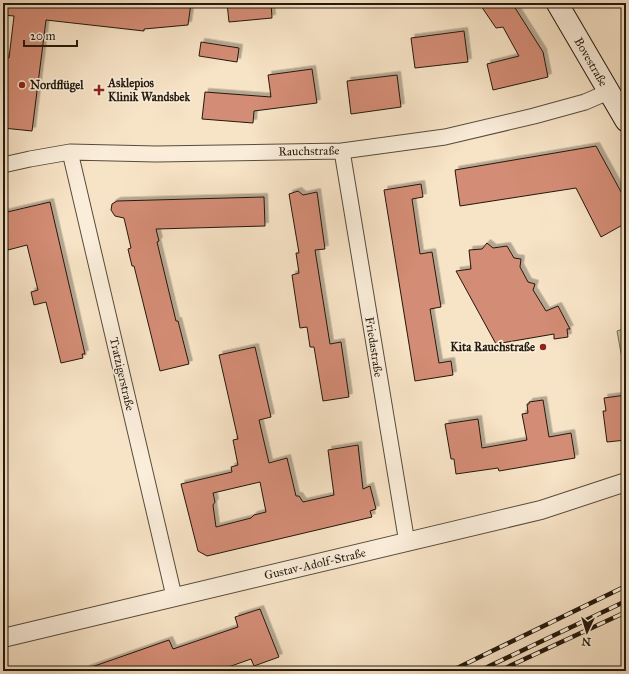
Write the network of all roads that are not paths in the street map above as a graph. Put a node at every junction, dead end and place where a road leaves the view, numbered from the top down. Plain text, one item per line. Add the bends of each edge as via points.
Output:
1 (557, 3) edge
2 (608, 92) junction
3 (626, 121) edge
4 (342, 151) junction
5 (70, 152) junction
6 (3, 165) edge
7 (626, 482) edge
8 (407, 543) junction
9 (174, 596) junction
10 (3, 638) edge

1 - 2 main road, Bovestraße
2 - 3 main road, Bovestraße
2 - 4 street, Rauchstraße via 585,102 445,137
4 - 5 street, Rauchstraße via 156,154
4 - 8 street, Friedastraße
5 - 6 street, Rauchstraße
5 - 9 street, Tratzigerstraße
7 - 8 street, Gustav-Adolf-Straße via 541,510
8 - 9 street, Gustav-Adolf-Straße
9 - 10 street, Gustav-Adolf-Straße

